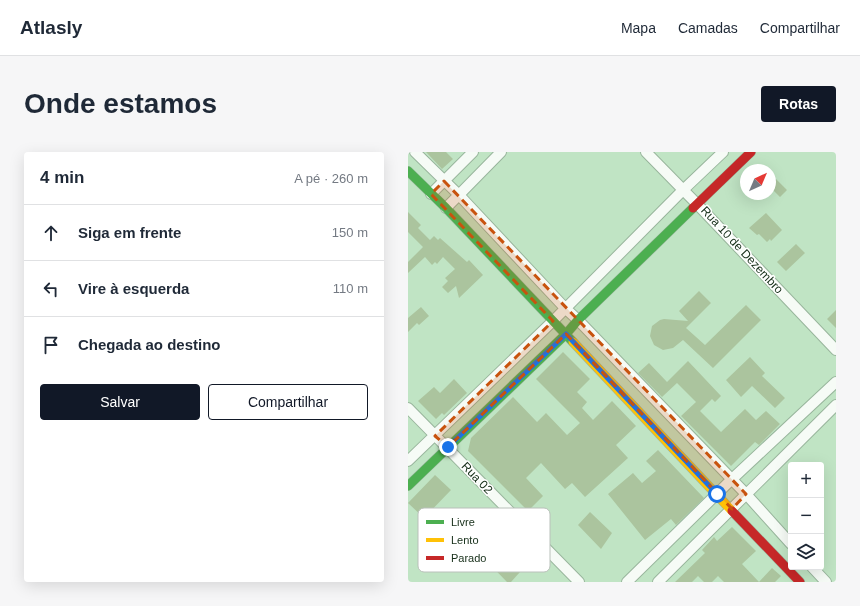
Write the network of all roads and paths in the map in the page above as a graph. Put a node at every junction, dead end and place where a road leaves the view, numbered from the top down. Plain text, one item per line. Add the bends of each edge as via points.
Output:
1 (415, 152) edge
2 (473, 152) edge
3 (502, 152) edge
4 (646, 152) edge
5 (723, 152) edge
6 (751, 152) edge
7 (408, 171) edge
8 (444, 181) junction
9 (683, 190) junction
10 (431, 194) junction
11 (459, 195) junction
12 (697, 204) junction
13 (446, 208) junction
14 (565, 308) junction
15 (578, 320) junction
16 (553, 321) junction
17 (566, 334) junction
18 (836, 350) edge
19 (836, 382) edge
20 (836, 405) edge
21 (408, 408) edge
22 (435, 436) junction
23 (448, 447) junction
24 (408, 460) edge
25 (731, 480) junction
26 (408, 486) edge
27 (717, 494) junction
28 (746, 494) junction
29 (507, 508) edge
30 (732, 509) junction
31 (788, 541) edge
32 (550, 552) edge
33 (815, 570) edge
34 (579, 582) edge
35 (627, 582) edge
36 (658, 582) edge
37 (800, 582) edge
38 (826, 582) edge

1 - 8 street
2 - 8 street
3 - 11 street
4 - 9 street, Rua 10 de Dezembro
5 - 9 street
6 - 12 street
7 - 10 street
8 - 10 street
8 - 11 street
9 - 12 street, Rua 10 de Dezembro
9 - 14 street
10 - 13 street
11 - 13 street
11 - 14 street
12 - 15 street
12 - 18 street, Rua 10 de Dezembro
13 - 16 street
14 - 15 street
14 - 16 street
15 - 17 street
15 - 25 street
16 - 17 street
16 - 22 street
17 - 23 street
17 - 27 street
19 - 25 street
20 - 28 street
21 - 22 street, Rua 02
22 - 23 street, Rua 02
22 - 24 street
23 - 26 street
23 - 29 street, Rua 02
25 - 27 street
25 - 28 street
27 - 30 street
27 - 35 street
28 - 30 street
28 - 31 street
30 - 36 street
30 - 37 street
32 - 34 street, Rua 02
33 - 38 street

